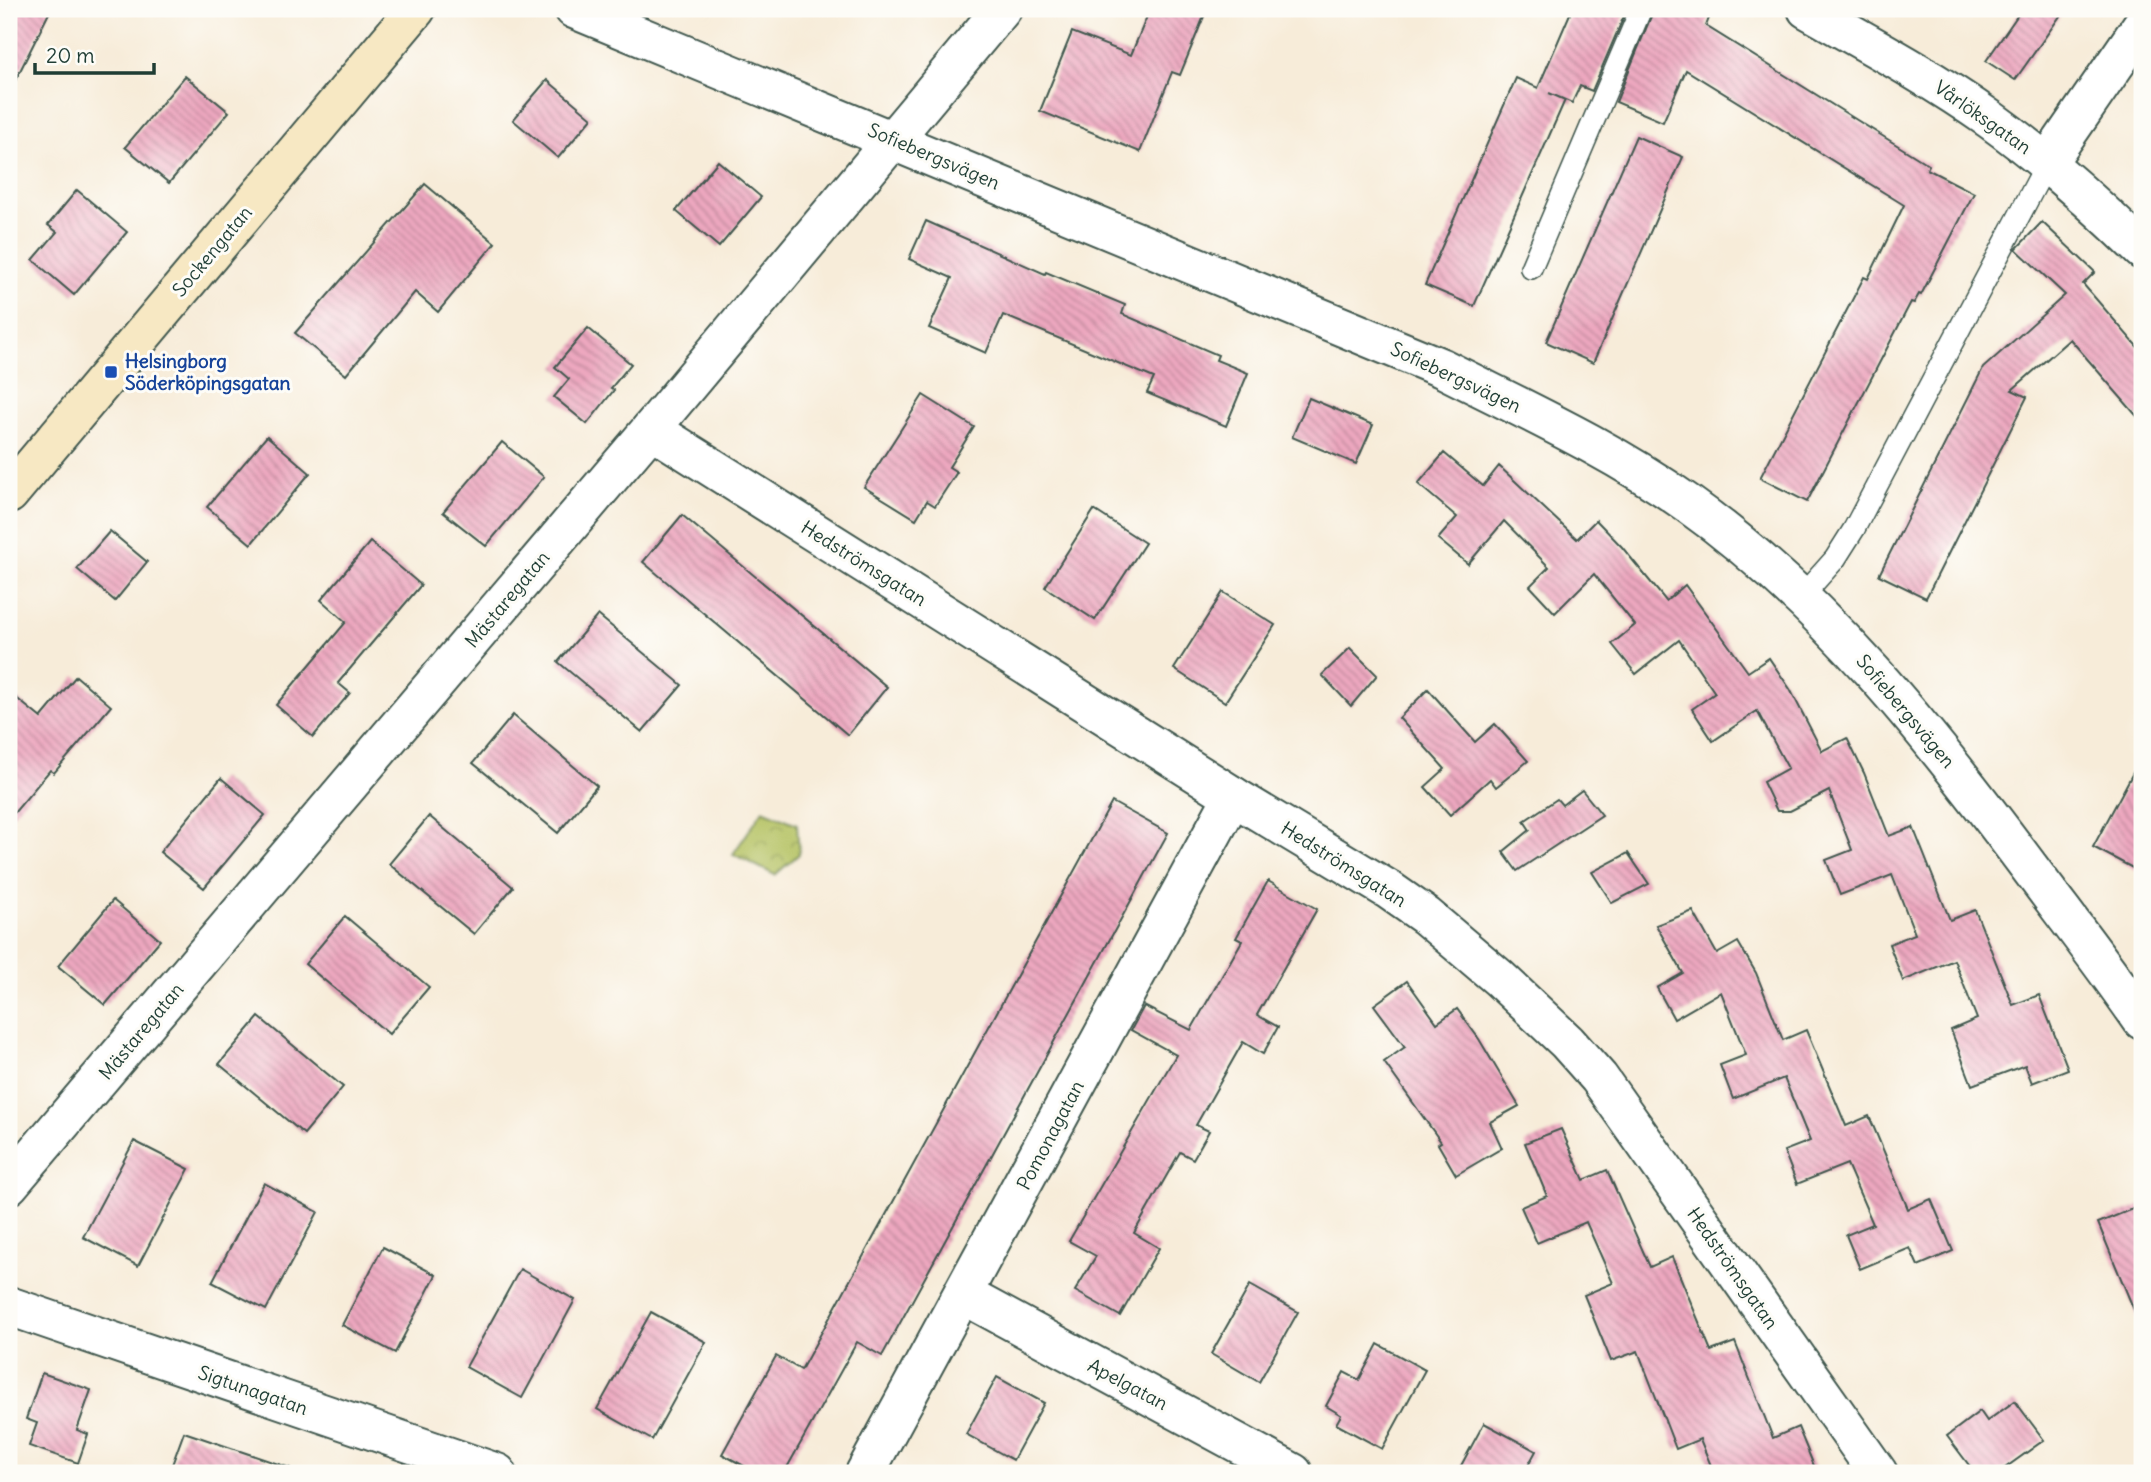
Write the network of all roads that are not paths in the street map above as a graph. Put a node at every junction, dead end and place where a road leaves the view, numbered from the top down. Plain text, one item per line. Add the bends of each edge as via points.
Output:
1 (416, 9) edge
2 (574, 9) edge
3 (1002, 9) edge
4 (1641, 9) edge
5 (1807, 9) edge
6 (2142, 25) edge
7 (893, 139) junction
8 (2047, 163) junction
9 (2142, 250) edge
10 (1531, 268) dead end
11 (651, 429) junction
12 (9, 494) edge
13 (1802, 596) junction
14 (1233, 796) junction
15 (2140, 1010) edge
16 (9, 1185) edge
17 (964, 1295) junction
18 (9, 1306) edge
19 (497, 1473) edge
20 (865, 1473) edge
21 (1293, 1473) edge
22 (1878, 1473) edge

1 - 12 street, Sockengatan
2 - 7 street, Sofiebergsvägen
3 - 7 street, Mästaregatan
4 - 10 lane
5 - 8 street, Vårlöksgatan via 1919,73
6 - 8 street
7 - 11 street, Mästaregatan
7 - 13 street, Sofiebergsvägen via 1442,368 1563,428 1687,503
8 - 9 street, Vårlöksgatan
8 - 13 lane via 1854,529
11 - 14 street, Hedströmsgatan
11 - 16 street, Mästaregatan
13 - 15 street, Sofiebergsvägen via 1855,650 1966,782
14 - 17 street, Pomonagatan
14 - 22 street, Hedströmsgatan via 1426,916 1567,1042 1599,1078
17 - 20 street, Pomonagatan
17 - 21 street, Apelgatan
18 - 19 street, Sigtunagatan

